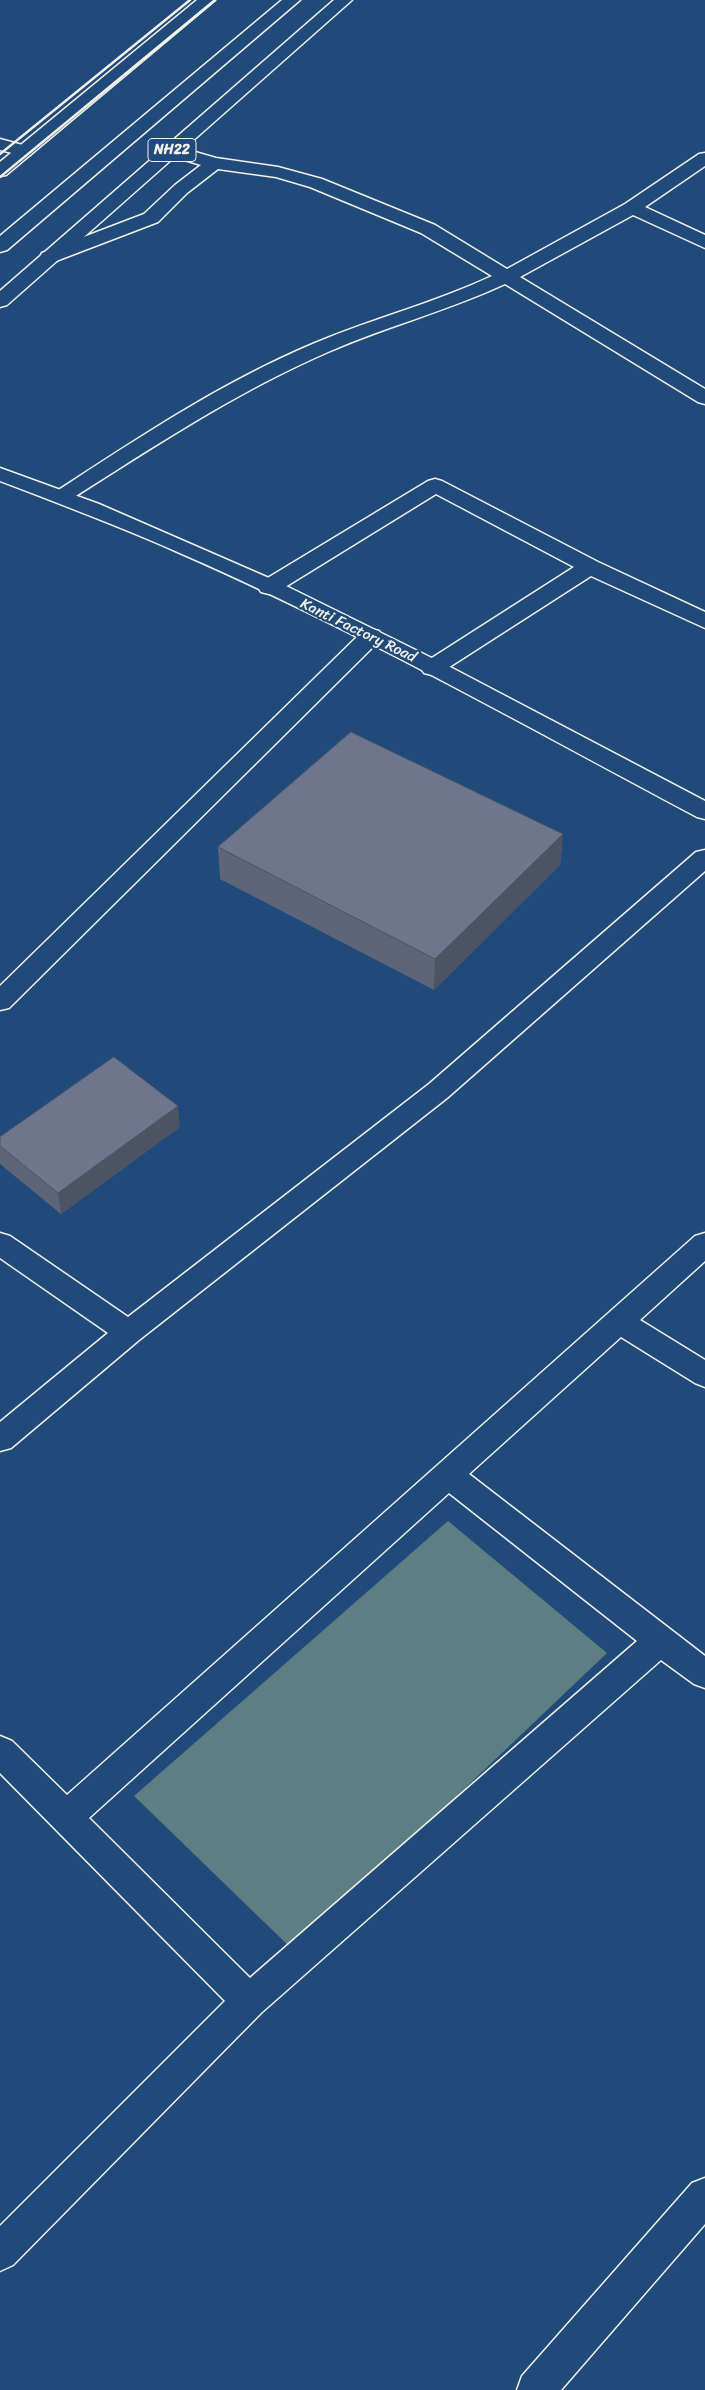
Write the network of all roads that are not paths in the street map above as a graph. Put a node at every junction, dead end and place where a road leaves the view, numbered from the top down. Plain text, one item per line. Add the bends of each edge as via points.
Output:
1 (207, 0) edge
2 (292, 0) edge
3 (344, 0) edge
4 (0, 144) edge
5 (171, 150) junction
6 (24, 151) junction
7 (705, 158) edge
8 (214, 163) junction
9 (0, 171) edge
10 (632, 208) junction
11 (705, 242) edge
12 (0, 246) edge
13 (49, 257) junction
14 (506, 277) junction
15 (0, 301) edge
16 (705, 398) edge
17 (0, 474) edge
18 (61, 497) junction
19 (590, 567) junction
20 (269, 588) junction
21 (705, 620) edge
22 (371, 636) junction
23 (432, 668) junction
24 (705, 811) edge
25 (705, 858) edge
26 (0, 1001) edge
27 (0, 1244) edge
28 (705, 1244) edge
29 (619, 1320) junction
30 (129, 1332) junction
31 (705, 1375) edge
32 (0, 1438) edge
33 (448, 1474) junction
34 (660, 1641) junction
35 (705, 1674) edge
36 (0, 1752) edge
37 (66, 1817) junction
38 (249, 2001) junction
39 (705, 2196) edge
40 (0, 2252) edge
41 (536, 2390) edge

1 - 6 main road
2 - 12 main road, NH22
3 - 5 main road, NH22
4 - 6 main road
5 - 8 main road
5 - 13 main road, NH22
6 - 9 main road
7 - 10 main road
8 - 13 main road via 151,218
8 - 14 main road via 278,172 316,183 428,229
10 - 11 main road
10 - 14 main road
13 - 15 main road, NH22
14 - 16 main road
14 - 18 main road via 460,298 322,347 254,378 172,425
17 - 18 main road, Kanti Factory Road
18 - 20 main road, Kanti Factory Road via 204,556
19 - 20 main road via 436,485
19 - 21 main road
19 - 23 main road
20 - 22 main road, Kanti Factory Road
22 - 23 main road, Kanti Factory Road
22 - 26 main road
23 - 24 main road, Kanti Factory Road
25 - 30 main road via 438,1091
27 - 30 main road
28 - 29 main road
29 - 31 main road
29 - 33 main road
30 - 32 main road
33 - 34 main road
33 - 37 main road
34 - 35 main road
34 - 38 main road
36 - 37 main road
37 - 38 main road
38 - 40 main road
39 - 41 main road

